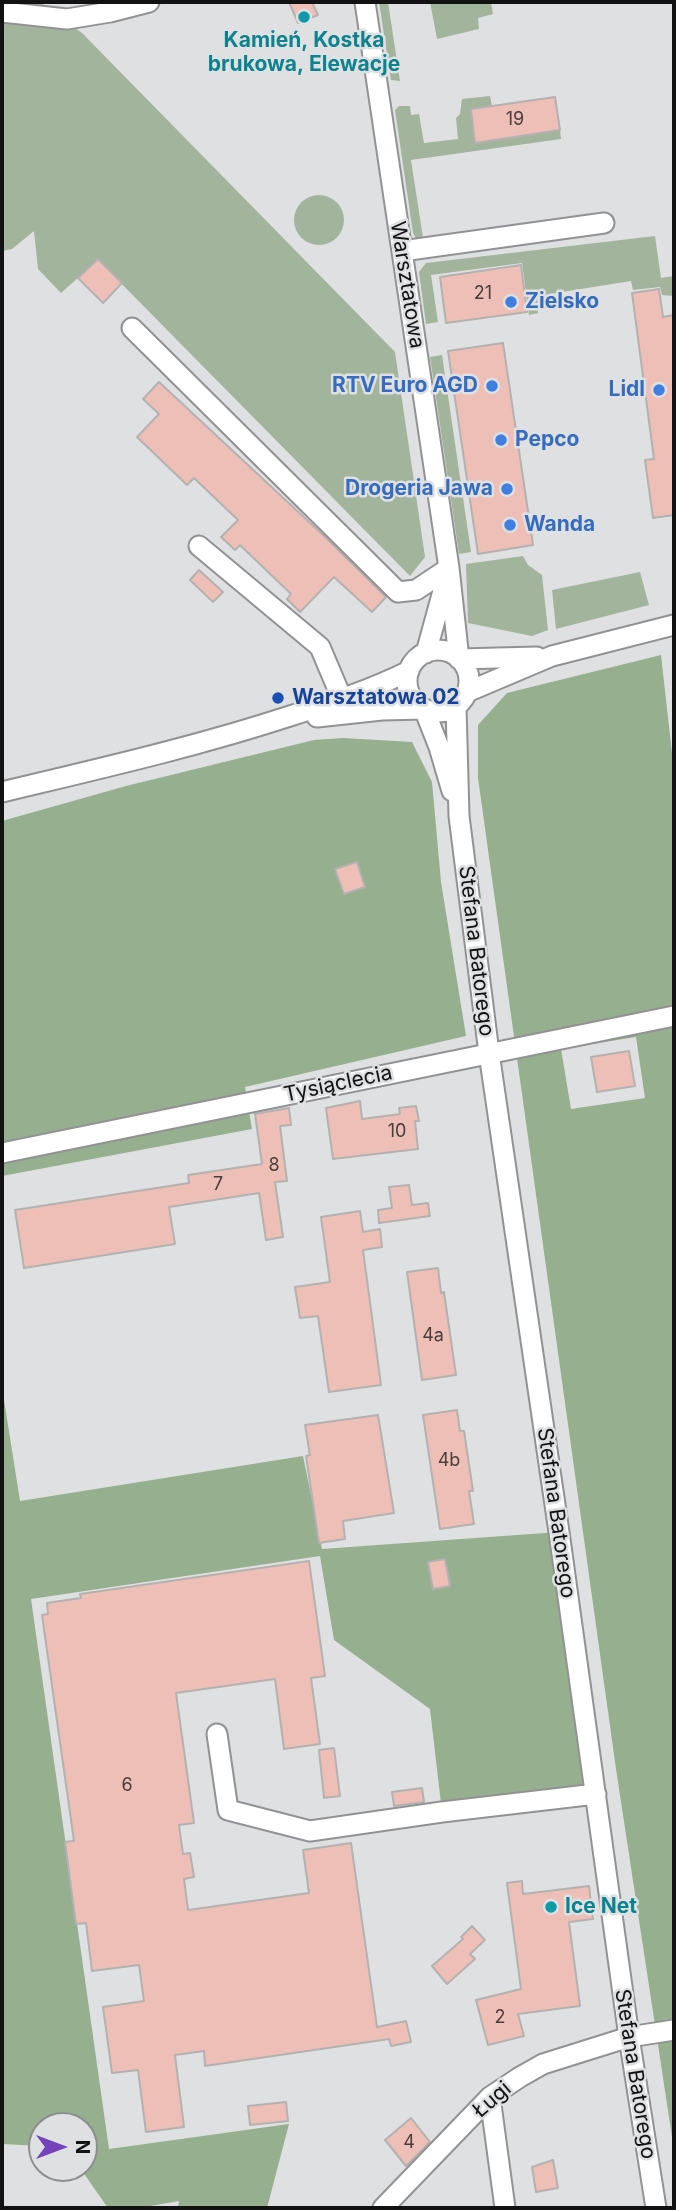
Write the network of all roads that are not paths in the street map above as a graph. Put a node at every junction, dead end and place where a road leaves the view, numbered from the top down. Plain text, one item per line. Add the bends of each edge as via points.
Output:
1 (149, 2) edge
2 (365, 2) edge
3 (2, 12) edge
4 (604, 223) dead end
5 (402, 251) junction
6 (132, 328) dead end
7 (199, 546) dead end
8 (449, 568) junction
9 (674, 625) edge
10 (426, 653) junction
11 (552, 656) junction
12 (459, 659) junction
13 (409, 671) junction
14 (342, 699) junction
15 (462, 699) junction
16 (424, 709) junction
17 (251, 729) junction
18 (2, 792) edge
19 (459, 817) junction
20 (674, 1016) edge
21 (489, 1052) junction
22 (2, 1153) edge
23 (217, 1734) dead end
24 (596, 1794) junction
25 (674, 2030) edge
26 (629, 2037) junction
27 (490, 2098) junction
28 (383, 2208) edge
29 (505, 2208) edge
30 (656, 2208) edge

1 - 3 street via 67,19
2 - 5 street, Warsztatowa
4 - 5 street
5 - 8 street, Warsztatowa
6 - 8 street via 398,592 416,590
7 - 14 street via 320,647
8 - 10 street, Warsztatowa
8 - 12 street, Warsztatowa
9 - 11 street
10 - 12 street via 443,651
10 - 13 street
11 - 12 street
11 - 15 street
12 - 15 street via 467,674
13 - 14 street
13 - 16 street via 411,697
14 - 17 street
15 - 16 street via 440,712
15 - 19 street, Stefana Batorego
16 - 17 street via 334,714
16 - 19 street, Stefana Batorego
17 - 18 street
19 - 21 street, Stefana Batorego
20 - 21 street, Tysiąclecia
21 - 22 street, Tysiąclecia
21 - 24 street, Stefana Batorego
23 - 24 street via 228,1810 310,1831
24 - 26 street, Stefana Batorego
25 - 26 street, Ługi
26 - 27 street, Ługi via 543,2064
26 - 30 street, Stefana Batorego
27 - 28 street, Ługi
27 - 29 street

